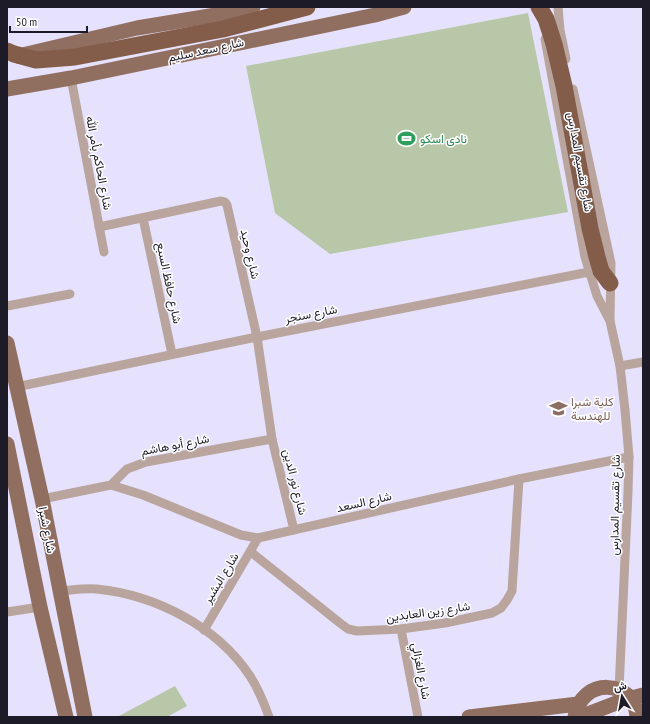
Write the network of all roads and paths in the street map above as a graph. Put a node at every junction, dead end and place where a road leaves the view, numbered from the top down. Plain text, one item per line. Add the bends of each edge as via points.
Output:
1 (253, 7) edge
2 (307, 7) edge
3 (404, 7) edge
4 (530, 7) edge
5 (539, 7) edge
6 (558, 7) edge
7 (371, 11) edge
8 (7, 50) edge
9 (7, 58) edge
10 (71, 78) junction
11 (7, 89) edge
12 (143, 218) junction
13 (99, 227) junction
14 (104, 252) dead end
15 (589, 272) junction
16 (610, 283) junction
17 (70, 294) dead end
18 (7, 306) edge
19 (610, 321) junction
20 (257, 337) junction
21 (7, 343) edge
22 (172, 354) junction
23 (643, 362) edge
24 (620, 366) junction
25 (16, 387) junction
26 (272, 440) junction
27 (7, 444) edge
28 (629, 457) junction
29 (35, 472) junction
30 (14, 476) junction
31 (519, 479) junction
32 (111, 485) junction
33 (42, 499) junction
34 (45, 522) junction
35 (24, 526) junction
36 (294, 530) junction
37 (258, 538) junction
38 (250, 552) junction
39 (60, 591) junction
40 (40, 607) junction
41 (7, 612) edge
42 (401, 629) junction
43 (204, 630) junction
44 (643, 688) edge
45 (633, 700) edge
46 (578, 713) edge
47 (66, 717) edge
48 (85, 717) edge
49 (269, 717) edge
50 (418, 717) edge
51 (469, 717) edge

1 - 9 main road via 137,28
2 - 8 highway via 223,29 75,57 36,60
3 - 7 main road, شارع سعد سليم
4 - 15 street, شارع تقسيم المدارس via 538,17 544,34
5 - 16 highway via 554,44 564,86 597,257 601,271
6 - 16 street, شارع تقسيم المدارس via 560,30 611,263
7 - 10 main road, شارع سعد سليم
10 - 11 main road, شارع سعد سليم
10 - 13 street, شارع الحاكم بأمر الله
12 - 13 street, شارع وحيد
12 - 20 street, شارع وحيد via 225,202
12 - 22 street, شارع حافظ السبع
13 - 14 street, شارع الحاكم بأمر الله
15 - 16 street
15 - 19 street, شارع تقسيم المدارس via 597,296
15 - 20 street, شارع سنجر
16 - 19 street, شارع تقسيم المدارس
17 - 18 street
19 - 24 street, شارع تقسيم المدارس
20 - 22 street, شارع سنجر
20 - 26 street, شارع وحيد
21 - 25 main road, شارع شبرا
22 - 25 street, شارع سنجر
23 - 24 street
24 - 28 street, شارع تقسيم المدارس
25 - 29 main road, شارع شبرا
26 - 32 street, شارع أبو هاشم via 141,464 127,469
26 - 36 street, شارع نور الدين
27 - 30 main road, شارع شبرا
28 - 31 street, شارع السعد
28 - 45 street, شارع تقسيم المدارس via 625,584
29 - 30 main road via 32,478 26,481
29 - 33 main road, شارع شبرا
30 - 35 main road, شارع شبرا
31 - 36 street, شارع السعد
31 - 42 street, شارع زين العابدين via 512,592 507,600 492,613
32 - 33 street
32 - 37 street, شارع السعد via 143,495 241,535
33 - 34 main road, شارع شبرا
34 - 35 main road via 34,521
34 - 39 main road, شارع شبرا
35 - 40 main road, شارع شبرا
36 - 37 street, شارع السعد
37 - 38 street, شارع البشير
38 - 42 street, شارع زين العابدين via 348,629
38 - 43 street, شارع البشير
39 - 43 street via 95,589 124,593 179,614
39 - 48 main road, شارع شبرا
40 - 41 street
40 - 47 main road, شارع شبرا
42 - 50 street, شارع الغزالي
43 - 49 street via 229,650 250,676
44 - 45 main road
45 - 46 main road via 624,700
45 - 46 main road via 607,687 596,689 586,695
46 - 51 main road

